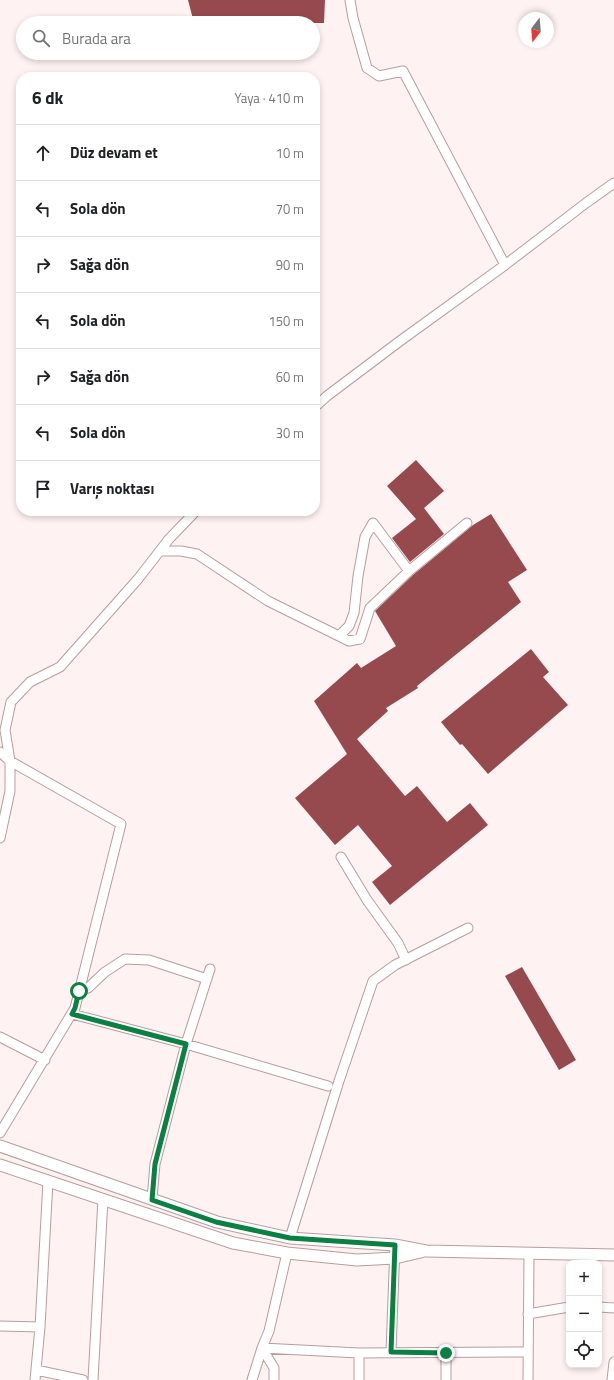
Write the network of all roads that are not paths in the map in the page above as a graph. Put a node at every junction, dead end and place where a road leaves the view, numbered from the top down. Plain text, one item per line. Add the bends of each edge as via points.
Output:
1 (350, 0) edge
2 (614, 183) edge
3 (505, 265) junction
4 (320, 402) edge
5 (191, 516) edge
6 (467, 523) dead end
7 (160, 551) junction
8 (409, 571) junction
9 (339, 636) junction
10 (0, 752) edge
11 (10, 761) junction
12 (0, 838) edge
13 (341, 857) dead end
14 (468, 928) dead end
15 (406, 960) junction
16 (210, 969) dead end
17 (207, 979) junction
18 (79, 991) junction
19 (72, 1014) junction
20 (0, 1037) edge
21 (186, 1044) junction
22 (45, 1060) junction
23 (328, 1086) dead end
24 (0, 1133) edge
25 (0, 1146) edge
26 (0, 1165) edge
27 (48, 1181) junction
28 (103, 1199) junction
29 (152, 1200) junction
30 (290, 1238) junction
31 (395, 1245) junction
32 (426, 1251) junction
33 (287, 1253) junction
34 (530, 1254) junction
35 (614, 1255) edge
36 (395, 1258) junction
37 (566, 1307) edge
38 (602, 1307) edge
39 (614, 1308) edge
40 (528, 1314) junction
41 (0, 1326) edge
42 (40, 1327) junction
43 (262, 1348) junction
44 (391, 1352) junction
45 (528, 1352) junction
46 (359, 1353) junction
47 (446, 1353) junction
48 (614, 1362) edge
49 (36, 1370) junction
50 (34, 1380) edge
51 (83, 1380) edge
52 (93, 1380) edge
53 (252, 1380) edge
54 (274, 1380) edge
55 (359, 1380) edge
56 (446, 1380) edge
57 (528, 1380) edge
58 (612, 1380) edge

1 - 3 street via 367,68 379,76 403,71
2 - 3 street
3 - 4 street
5 - 7 street
6 - 8 street
7 - 9 street via 197,554 268,601
7 - 11 street via 60,667 30,682 11,702 5,730
8 - 9 street via 370,608 360,638 349,641
8 - 9 street via 374,523 365,537 354,613 349,626
10 - 11 street
11 - 12 street via 10,790
11 - 18 street via 121,824
13 - 15 street via 367,900 398,943
14 - 15 street
15 - 30 street via 374,981 338,1081
16 - 17 street
17 - 18 street via 149,960 126,959 105,972 88,988
17 - 21 street
18 - 19 street
19 - 21 street
19 - 22 street
20 - 22 street
21 - 23 street
21 - 29 street via 155,1164
22 - 24 street
25 - 29 street
26 - 27 street
27 - 28 street
27 - 42 street
28 - 33 street via 233,1243
28 - 52 street
29 - 30 street via 216,1222
30 - 31 street
31 - 32 street
31 - 36 street
32 - 34 street
32 - 36 street
33 - 36 street via 357,1260
33 - 43 street via 269,1332
34 - 35 street
34 - 40 street
36 - 44 street
37 - 40 street
38 - 39 street
40 - 45 street
41 - 42 street
42 - 49 street
43 - 46 street
43 - 53 street
43 - 54 street via 274,1368
44 - 46 street
44 - 47 street
45 - 47 street
45 - 57 street
46 - 55 street
47 - 56 street
48 - 58 street
49 - 50 street
49 - 51 street

